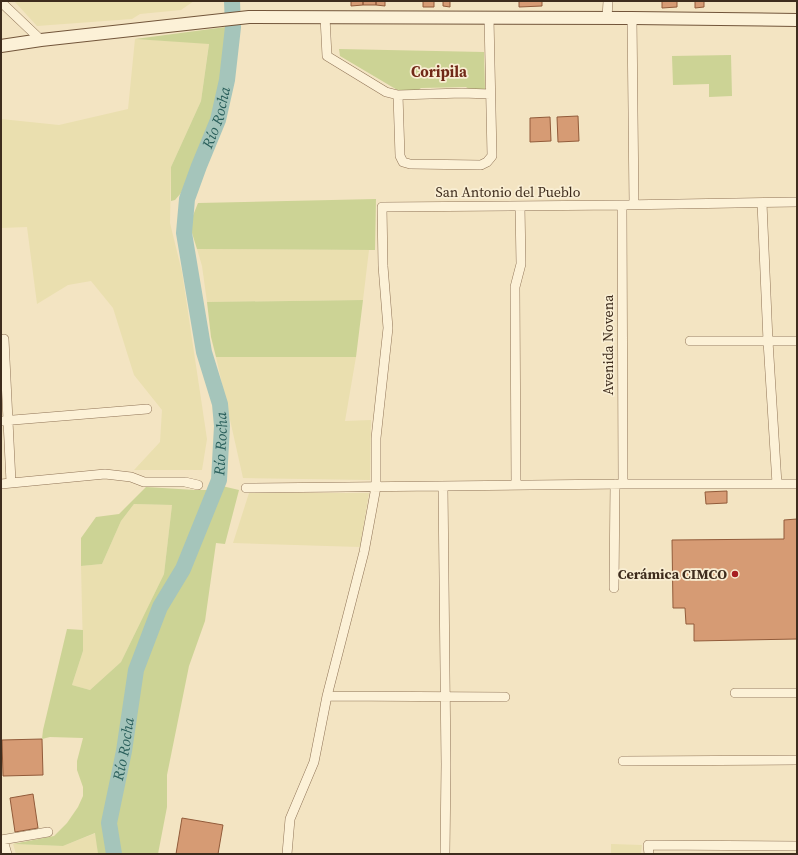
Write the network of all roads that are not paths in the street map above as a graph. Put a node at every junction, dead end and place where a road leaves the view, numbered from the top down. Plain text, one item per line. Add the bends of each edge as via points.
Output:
1 (608, 1) edge
2 (1, 2) edge
3 (325, 17) junction
4 (489, 18) junction
5 (607, 18) junction
6 (632, 18) junction
7 (797, 20) edge
8 (41, 40) junction
9 (1, 46) edge
10 (490, 94) junction
11 (398, 95) junction
12 (797, 202) edge
13 (762, 203) junction
14 (622, 205) junction
15 (634, 205) junction
16 (520, 206) junction
17 (4, 339) dead end
18 (690, 341) dead end
19 (768, 341) junction
20 (797, 341) edge
21 (3, 356) edge
22 (147, 409) dead end
23 (4, 421) edge
24 (11, 482) junction
25 (1, 484) edge
26 (619, 484) junction
27 (778, 484) junction
28 (797, 484) edge
29 (198, 485) dead end
30 (442, 486) junction
31 (516, 486) junction
32 (376, 487) junction
33 (246, 488) dead end
34 (614, 588) dead end
35 (735, 693) dead end
36 (797, 693) edge
37 (327, 696) junction
38 (445, 697) junction
39 (505, 698) dead end
40 (797, 760) edge
41 (623, 761) dead end
42 (48, 832) dead end
43 (2, 840) edge
44 (797, 846) edge
45 (7, 854) edge
46 (287, 854) edge
47 (445, 854) edge
48 (649, 854) edge

1 - 5 street
2 - 8 street
3 - 4 main road
3 - 8 main road via 222,19
3 - 11 street via 327,56 386,92
4 - 5 main road
4 - 10 street
5 - 6 main road
6 - 7 main road
6 - 15 street
8 - 9 main road
10 - 11 street
10 - 11 street via 492,156 481,165 403,162 400,156
12 - 13 street, San Antonio del Pueblo
13 - 15 street, San Antonio del Pueblo
13 - 19 street
14 - 15 street, San Antonio del Pueblo
14 - 16 street, San Antonio del Pueblo
14 - 26 street, Avenida Novena
16 - 31 street via 521,264 515,287
16 - 32 street, San Antonio del Pueblo via 382,207 388,328 376,438
17 - 21 street
18 - 19 street
19 - 20 street
19 - 27 street
21 - 23 street
22 - 23 street
23 - 24 street
24 - 25 street
24 - 29 street via 105,474 131,477 144,482 185,482
26 - 27 street
26 - 31 street
26 - 34 street, Avenida Novena
27 - 28 street
30 - 31 street
30 - 32 street
30 - 38 street
32 - 33 street
32 - 37 street via 364,552
35 - 36 street
37 - 38 street
37 - 46 street via 314,762 290,819
38 - 39 street
38 - 47 street
40 - 41 street
42 - 43 street
43 - 45 street
44 - 48 street via 648,844

